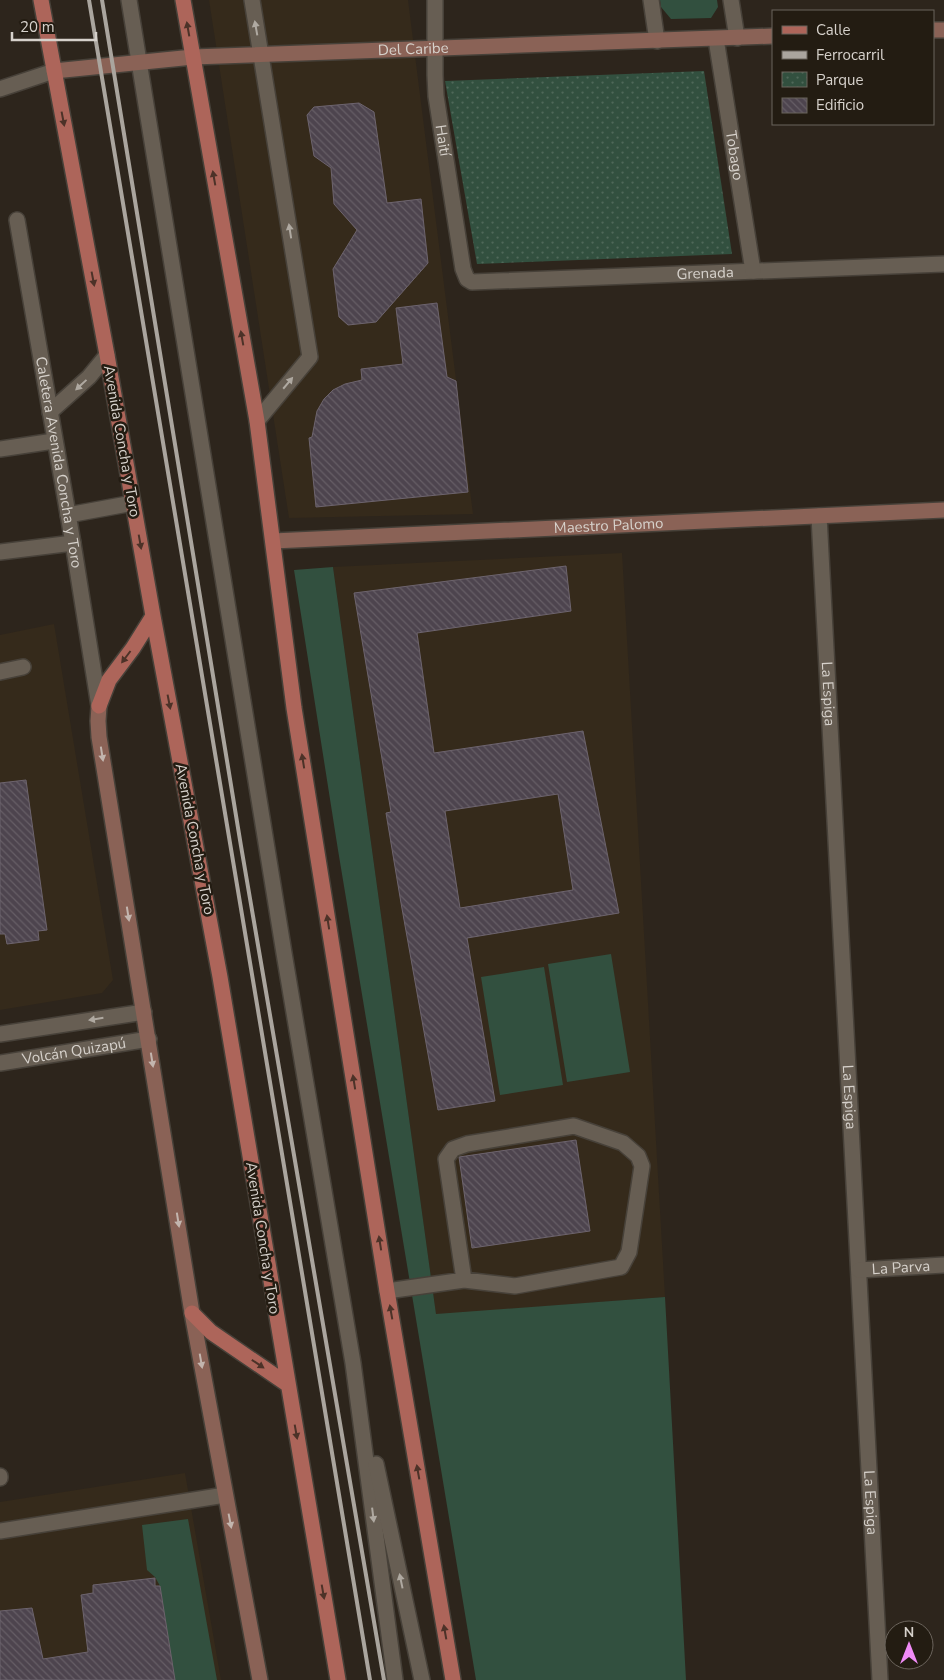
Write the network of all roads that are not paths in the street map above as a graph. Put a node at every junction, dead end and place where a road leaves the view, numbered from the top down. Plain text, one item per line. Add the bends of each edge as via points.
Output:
1 (41, 0) edge
2 (183, 0) edge
3 (252, 0) edge
4 (435, 0) edge
5 (651, 0) edge
6 (731, 0) edge
7 (130, 2) edge
8 (772, 36) edge
9 (737, 38) junction
10 (716, 39) junction
11 (657, 41) junction
12 (435, 49) junction
13 (261, 56) junction
14 (193, 57) junction
15 (139, 63) junction
16 (54, 71) junction
17 (0, 89) edge
18 (18, 220) dead end
19 (944, 264) edge
20 (753, 271) junction
21 (467, 279) joint
22 (107, 355) junction
23 (50, 412) junction
24 (257, 421) junction
25 (54, 441) junction
26 (0, 449) edge
27 (133, 503) junction
28 (944, 510) edge
29 (68, 515) junction
30 (819, 516) junction
31 (272, 541) junction
32 (73, 543) junction
33 (0, 552) edge
34 (153, 616) junction
35 (23, 667) dead end
36 (0, 672) edge
37 (99, 706) junction
38 (144, 1012) junction
39 (0, 1034) edge
40 (149, 1039) junction
41 (0, 1063) edge
42 (944, 1265) edge
43 (859, 1270) junction
44 (464, 1280) junction
45 (388, 1291) junction
46 (192, 1313) junction
47 (353, 1363) junction
48 (287, 1384) junction
49 (225, 1495) junction
50 (0, 1531) edge
51 (260, 1680) edge
52 (338, 1680) edge
53 (396, 1680) edge
54 (422, 1680) edge
55 (454, 1680) edge
56 (880, 1680) edge

1 - 16 main road, Avenida Concha y Toro
14 -> 2 main road
13 -> 3 street
4 - 12 street, Haití
5 - 11 street
6 - 9 street
7 - 15 street
8 - 9 street, Del Caribe
9 - 10 street, Del Caribe
10 - 11 street, Del Caribe
10 - 20 street, Tobago
11 - 12 street, Del Caribe
12 - 13 street, Del Caribe
12 - 21 street, Haití via 436,96
13 - 14 street, Del Caribe
24 -> 13 street via 310,357
14 - 15 street, Del Caribe
24 -> 14 main road
15 - 16 street, Del Caribe
15 - 47 street
16 - 17 street
16 -> 22 main road, Avenida Concha y Toro
18 - 23 street, Caletera Avenida Concha y Toro
19 - 20 street, Grenada
20 - 21 street, Grenada via 477,282
22 -> 23 street via 89,378
22 - 27 main road, Avenida Concha y Toro
23 - 25 street, Caletera Avenida Concha y Toro
24 - 31 main road
25 - 26 street
25 - 29 street, Caletera Avenida Concha y Toro
27 - 29 street
27 -> 34 main road, Avenida Concha y Toro
28 - 30 street, Maestro Palomo
29 - 32 street, Caletera Avenida Concha y Toro
30 - 31 street, Maestro Palomo
30 - 43 street, La Espiga
45 -> 31 main road via 294,708
32 - 33 street
32 - 37 street, Caletera Avenida Concha y Toro
34 -> 37 main road via 109,680
34 -> 48 main road, Avenida Concha y Toro via 220,977
35 - 36 street
37 -> 38 street via 99,737
38 -> 39 street, Volcán Quizapú
38 - 40 street
40 - 41 street, Volcán Quizapú
40 -> 46 street
42 - 43 street, La Parva
43 - 56 street, La Espiga
44 - 44 street via 515,1286 621,1267 628,1252 642,1166 638,1156 623,1143 574,1126 453,1148 446,1159
44 - 45 street
55 -> 45 main road
46 -> 48 main road via 211,1332
46 -> 49 street
47 -> 53 street
54 -> 47 street
48 -> 52 main road, Avenida Concha y Toro
49 - 50 street
49 -> 51 street

